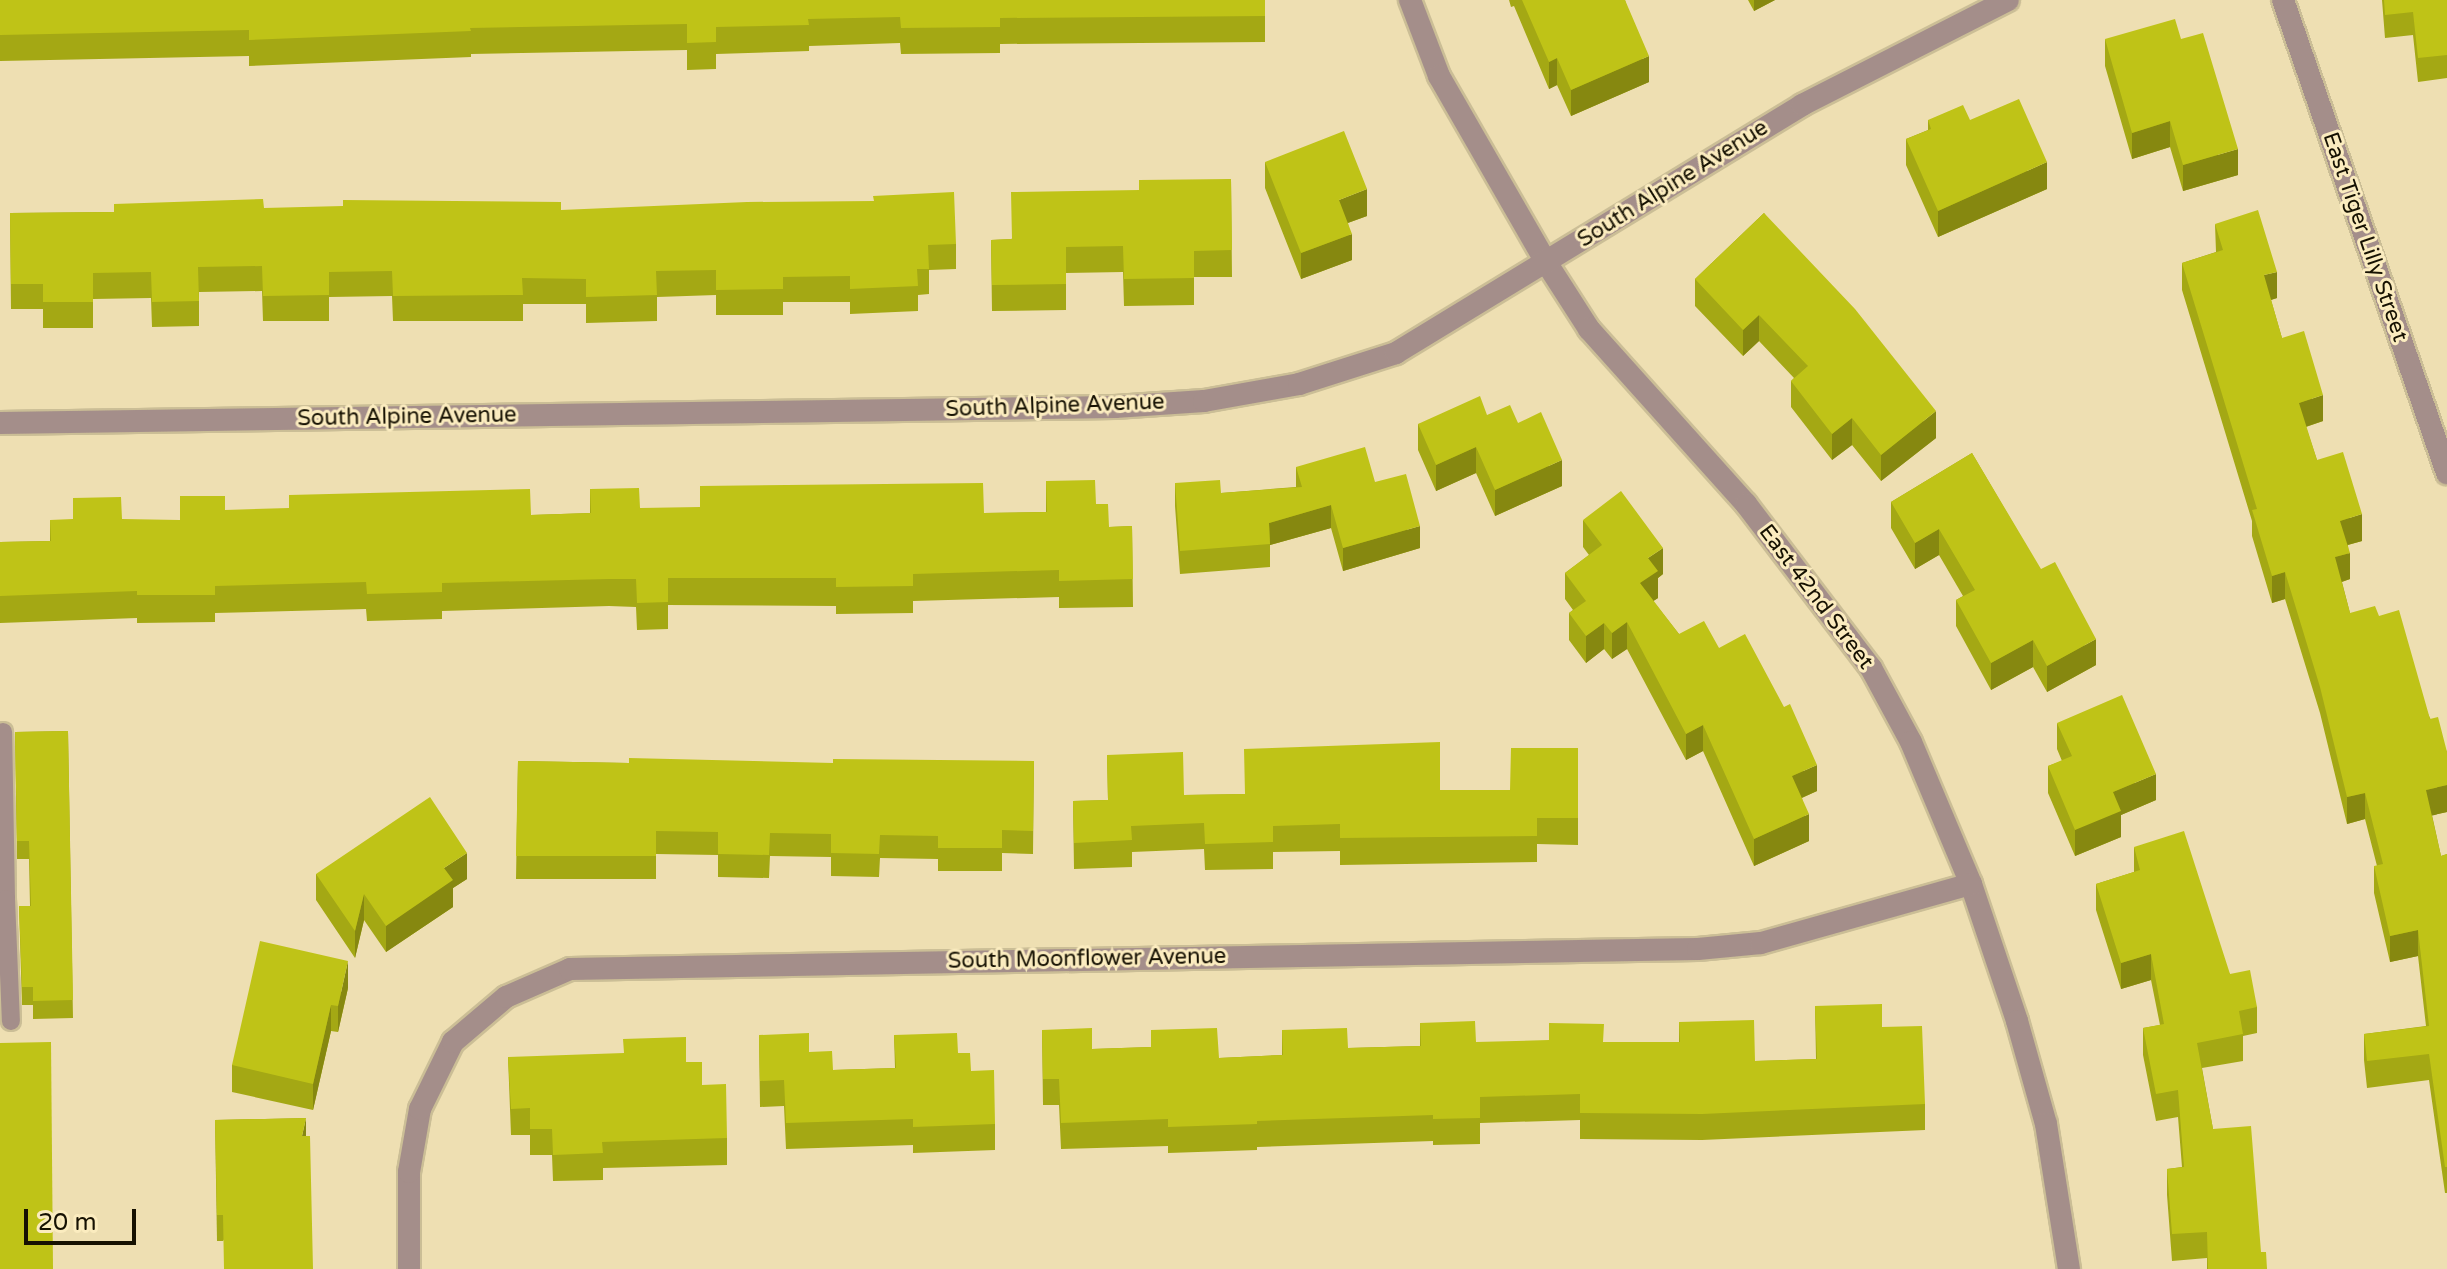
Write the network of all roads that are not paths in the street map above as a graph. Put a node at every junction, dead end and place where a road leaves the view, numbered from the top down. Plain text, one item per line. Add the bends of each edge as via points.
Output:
1 (1410, 0) edge
2 (2008, 0) edge
3 (2283, 0) edge
4 (1546, 262) junction
5 (0, 423) edge
6 (2447, 473) edge
7 (3, 732) dead end
8 (1971, 884) junction
9 (3, 899) edge
10 (11, 1021) dead end
11 (409, 1269) edge
12 (2069, 1269) edge

1 - 4 street, East 42nd Street via 1439,76
2 - 4 street, South Alpine Avenue via 1802,105
3 - 6 street, East Tiger Lilly Street
4 - 5 street, South Alpine Avenue via 1396,353 1299,384 1204,401 1100,407
4 - 8 street, East 42nd Street via 1589,329 1746,504 1871,668 1911,742
7 - 9 lane
8 - 11 street, South Moonflower Avenue via 1761,943 1698,949 570,969 506,997 453,1042 420,1109 409,1172
8 - 12 street, East 42nd Street via 2046,1124
9 - 10 lane

